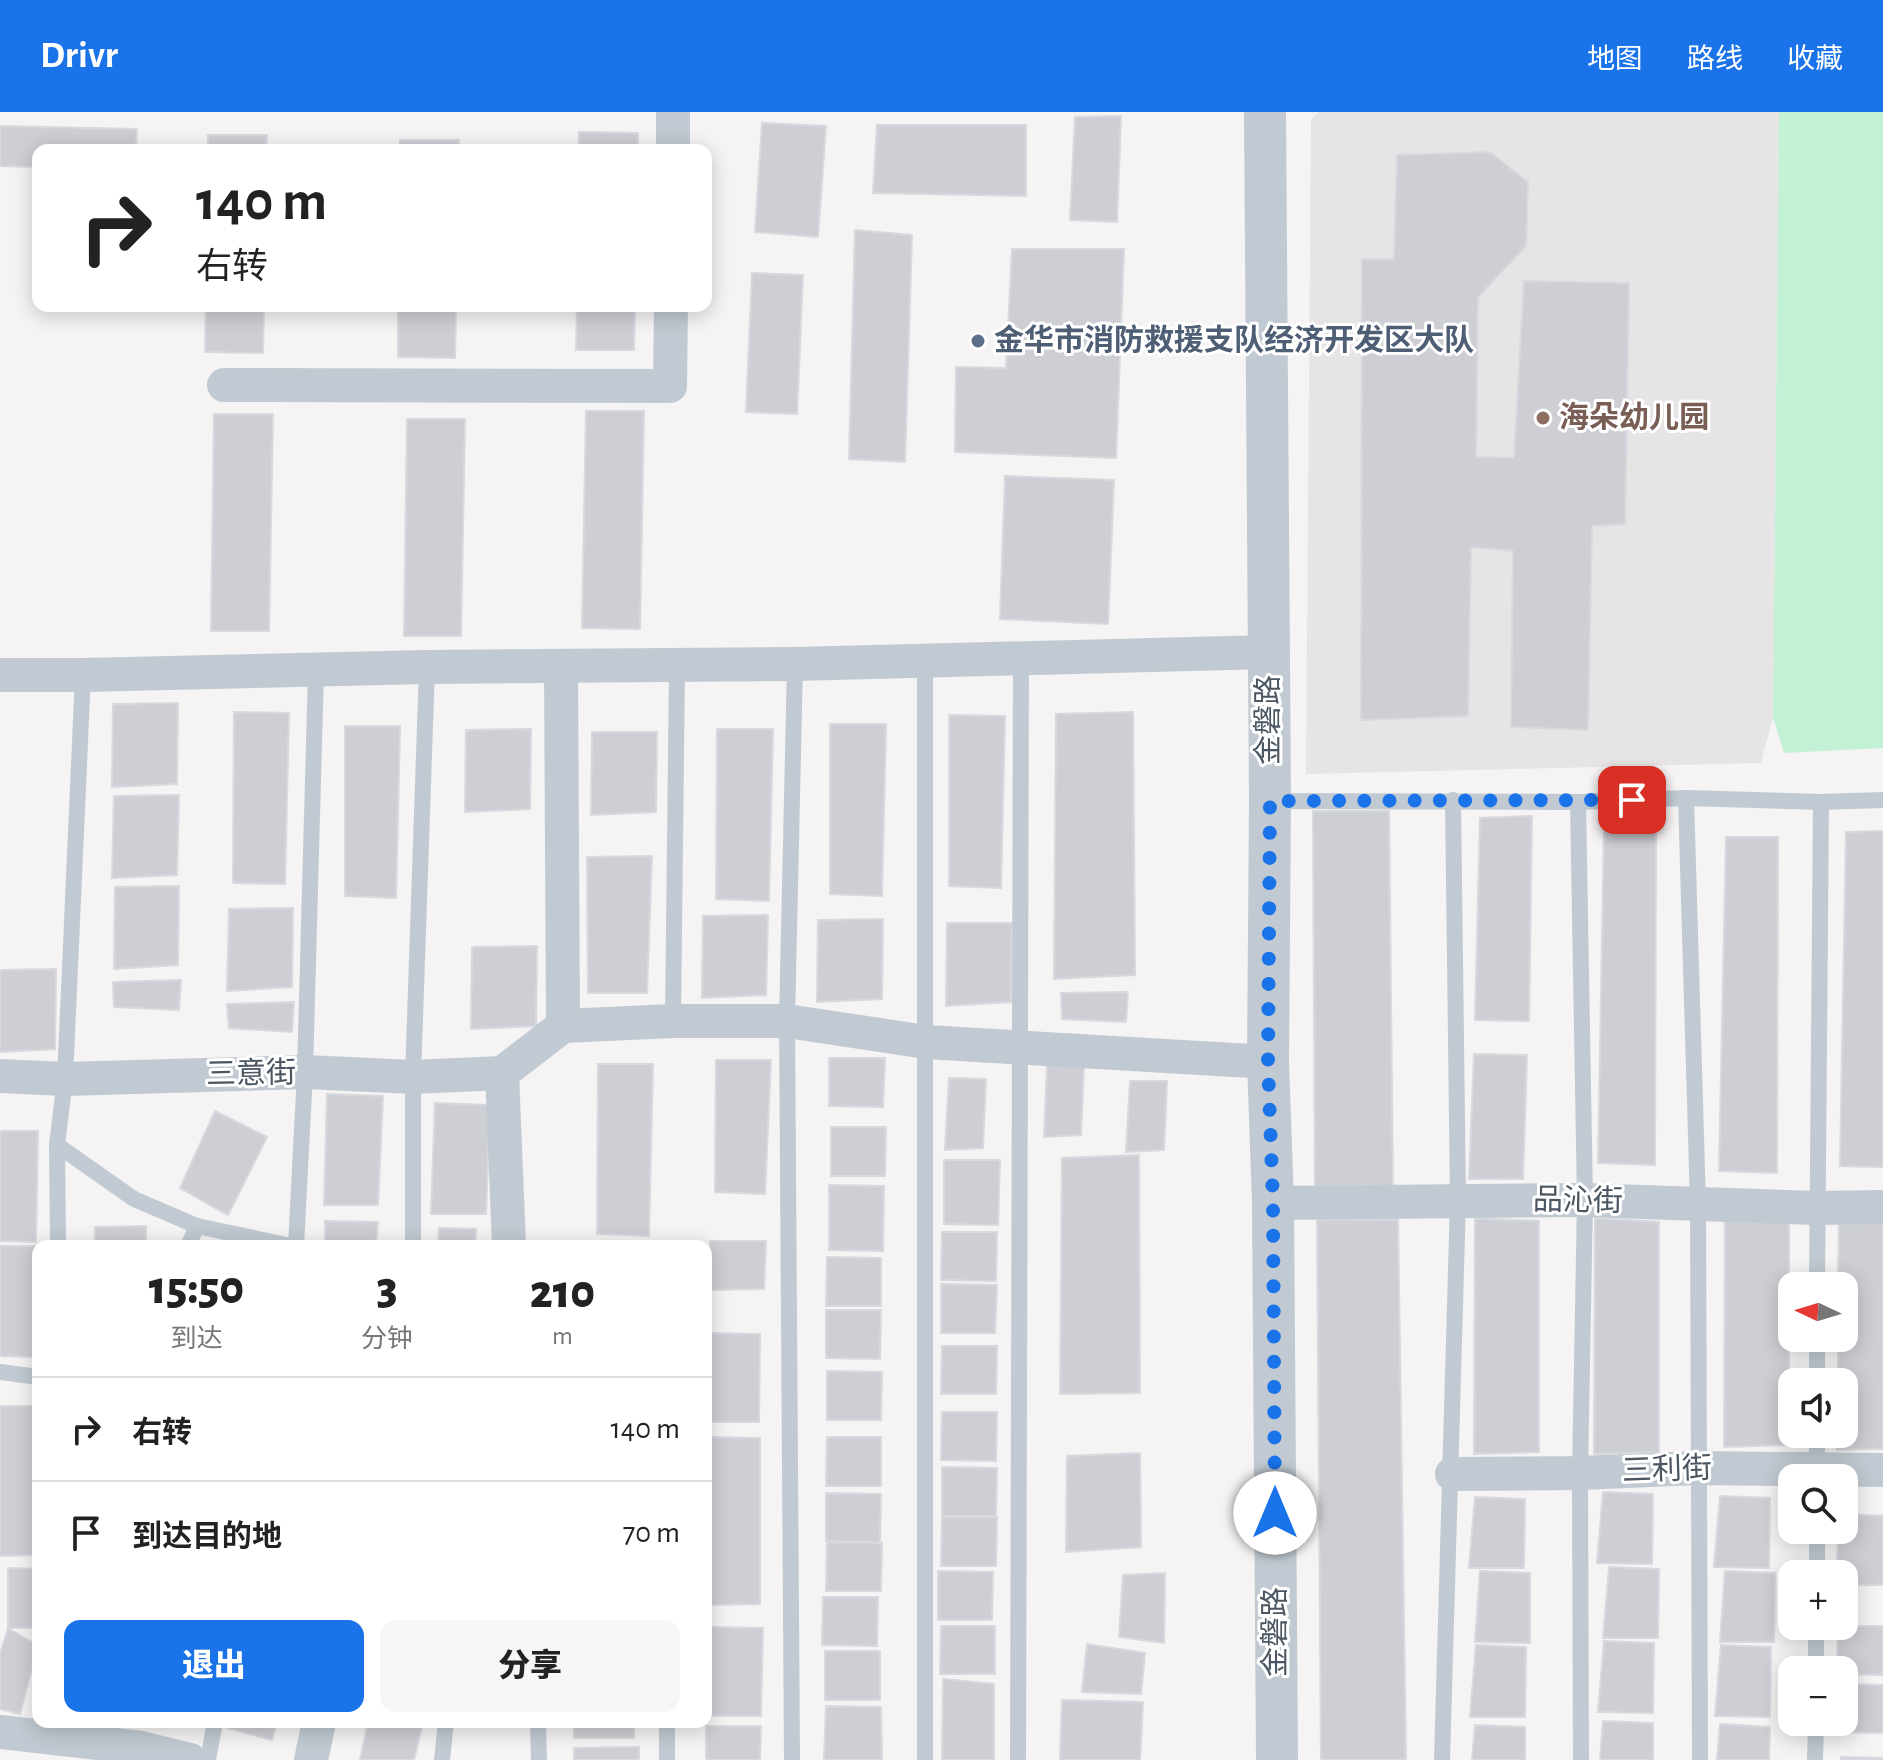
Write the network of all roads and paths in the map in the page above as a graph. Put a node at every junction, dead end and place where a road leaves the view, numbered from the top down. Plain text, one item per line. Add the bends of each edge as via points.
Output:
1 (673, 112) edge
2 (1265, 112) edge
3 (673, 144) edge
4 (671, 312) edge
5 (224, 385) dead end
6 (1269, 652) junction
7 (1021, 657) junction
8 (925, 661) junction
9 (795, 664) junction
10 (677, 665) junction
11 (561, 666) junction
12 (427, 667) junction
13 (316, 670) junction
14 (0, 675) edge
15 (83, 675) junction
16 (1686, 798) junction
17 (1453, 800) junction
18 (1883, 800) edge
19 (1270, 801) junction
20 (1578, 802) junction
21 (1821, 802) junction
22 (673, 1021) junction
23 (787, 1021) junction
24 (563, 1026) junction
25 (926, 1042) junction
26 (1019, 1047) junction
27 (1268, 1062) junction
28 (305, 1072) junction
29 (502, 1073) junction
30 (0, 1076) edge
31 (413, 1077) junction
32 (65, 1079) junction
33 (57, 1145) junction
34 (1458, 1200) junction
35 (1585, 1200) junction
36 (1273, 1203) junction
37 (1698, 1204) junction
38 (1883, 1207) edge
39 (1816, 1208) junction
40 (197, 1226) junction
41 (58, 1240) edge
42 (191, 1240) edge
43 (265, 1240) edge
44 (294, 1240) edge
45 (413, 1240) edge
46 (509, 1240) edge
47 (1817, 1272) edge
48 (0, 1372) edge
49 (32, 1376) edge
50 (1698, 1468) junction
51 (1883, 1470) edge
52 (1778, 1472) edge
53 (1858, 1472) edge
54 (1580, 1473) junction
55 (1452, 1474) junction
56 (214, 1728) edge
57 (318, 1728) edge
58 (445, 1728) edge
59 (538, 1728) edge
60 (667, 1728) edge
61 (0, 1732) edge
62 (1816, 1736) edge
63 (57, 1740) edge
64 (190, 1760) edge
65 (208, 1760) edge
66 (311, 1760) edge
67 (442, 1760) edge
68 (539, 1760) edge
69 (667, 1760) edge
70 (792, 1760) edge
71 (925, 1760) edge
72 (1018, 1760) edge
73 (1277, 1760) edge
74 (1442, 1760) edge
75 (1581, 1760) edge
76 (1700, 1760) edge
77 (1815, 1760) edge

1 - 3 street
2 - 6 street, 金磐路
4 - 5 street via 670,386
6 - 7 street
6 - 19 street, 金磐路
7 - 8 street
7 - 26 lane
8 - 9 street
8 - 25 lane
9 - 10 street
9 - 23 lane
10 - 11 street
10 - 22 lane
11 - 12 street
11 - 24 street
12 - 13 street
12 - 31 lane
13 - 15 street
13 - 28 lane
14 - 15 street
15 - 32 lane
16 - 20 lane
16 - 21 lane
16 - 37 lane
17 - 19 lane
17 - 20 lane
17 - 34 lane
18 - 21 lane
19 - 27 street, 金磐路
20 - 35 lane
21 - 39 lane
22 - 23 street
22 - 24 street
23 - 25 street
23 - 70 lane
24 - 29 street
25 - 26 street
25 - 71 lane
26 - 27 street
26 - 72 lane
27 - 36 street, 金磐路
28 - 31 street, 三意街
28 - 32 street, 三意街
28 - 44 lane
29 - 31 street, 三意街
29 - 46 street
30 - 32 street, 三意街
31 - 45 lane
32 - 33 lane
33 - 40 lane via 134,1199
33 - 41 lane
34 - 35 street, 品沁街
34 - 36 street, 品沁街
34 - 55 lane
35 - 37 street, 品沁街
35 - 54 lane
36 - 73 street, 金磐路
37 - 39 street, 品沁街
37 - 50 lane
38 - 39 street, 品沁街
39 - 47 lane
40 - 42 lane
40 - 43 lane
48 - 49 lane
50 - 52 street, 三利街
50 - 54 street, 三利街
50 - 76 lane
51 - 53 street, 三利街
54 - 55 street, 三利街
54 - 75 lane
55 - 74 lane
56 - 65 lane
57 - 66 street
58 - 67 lane
59 - 68 lane
60 - 69 lane
61 - 63 street
62 - 77 lane
63 - 64 street via 141,1748

